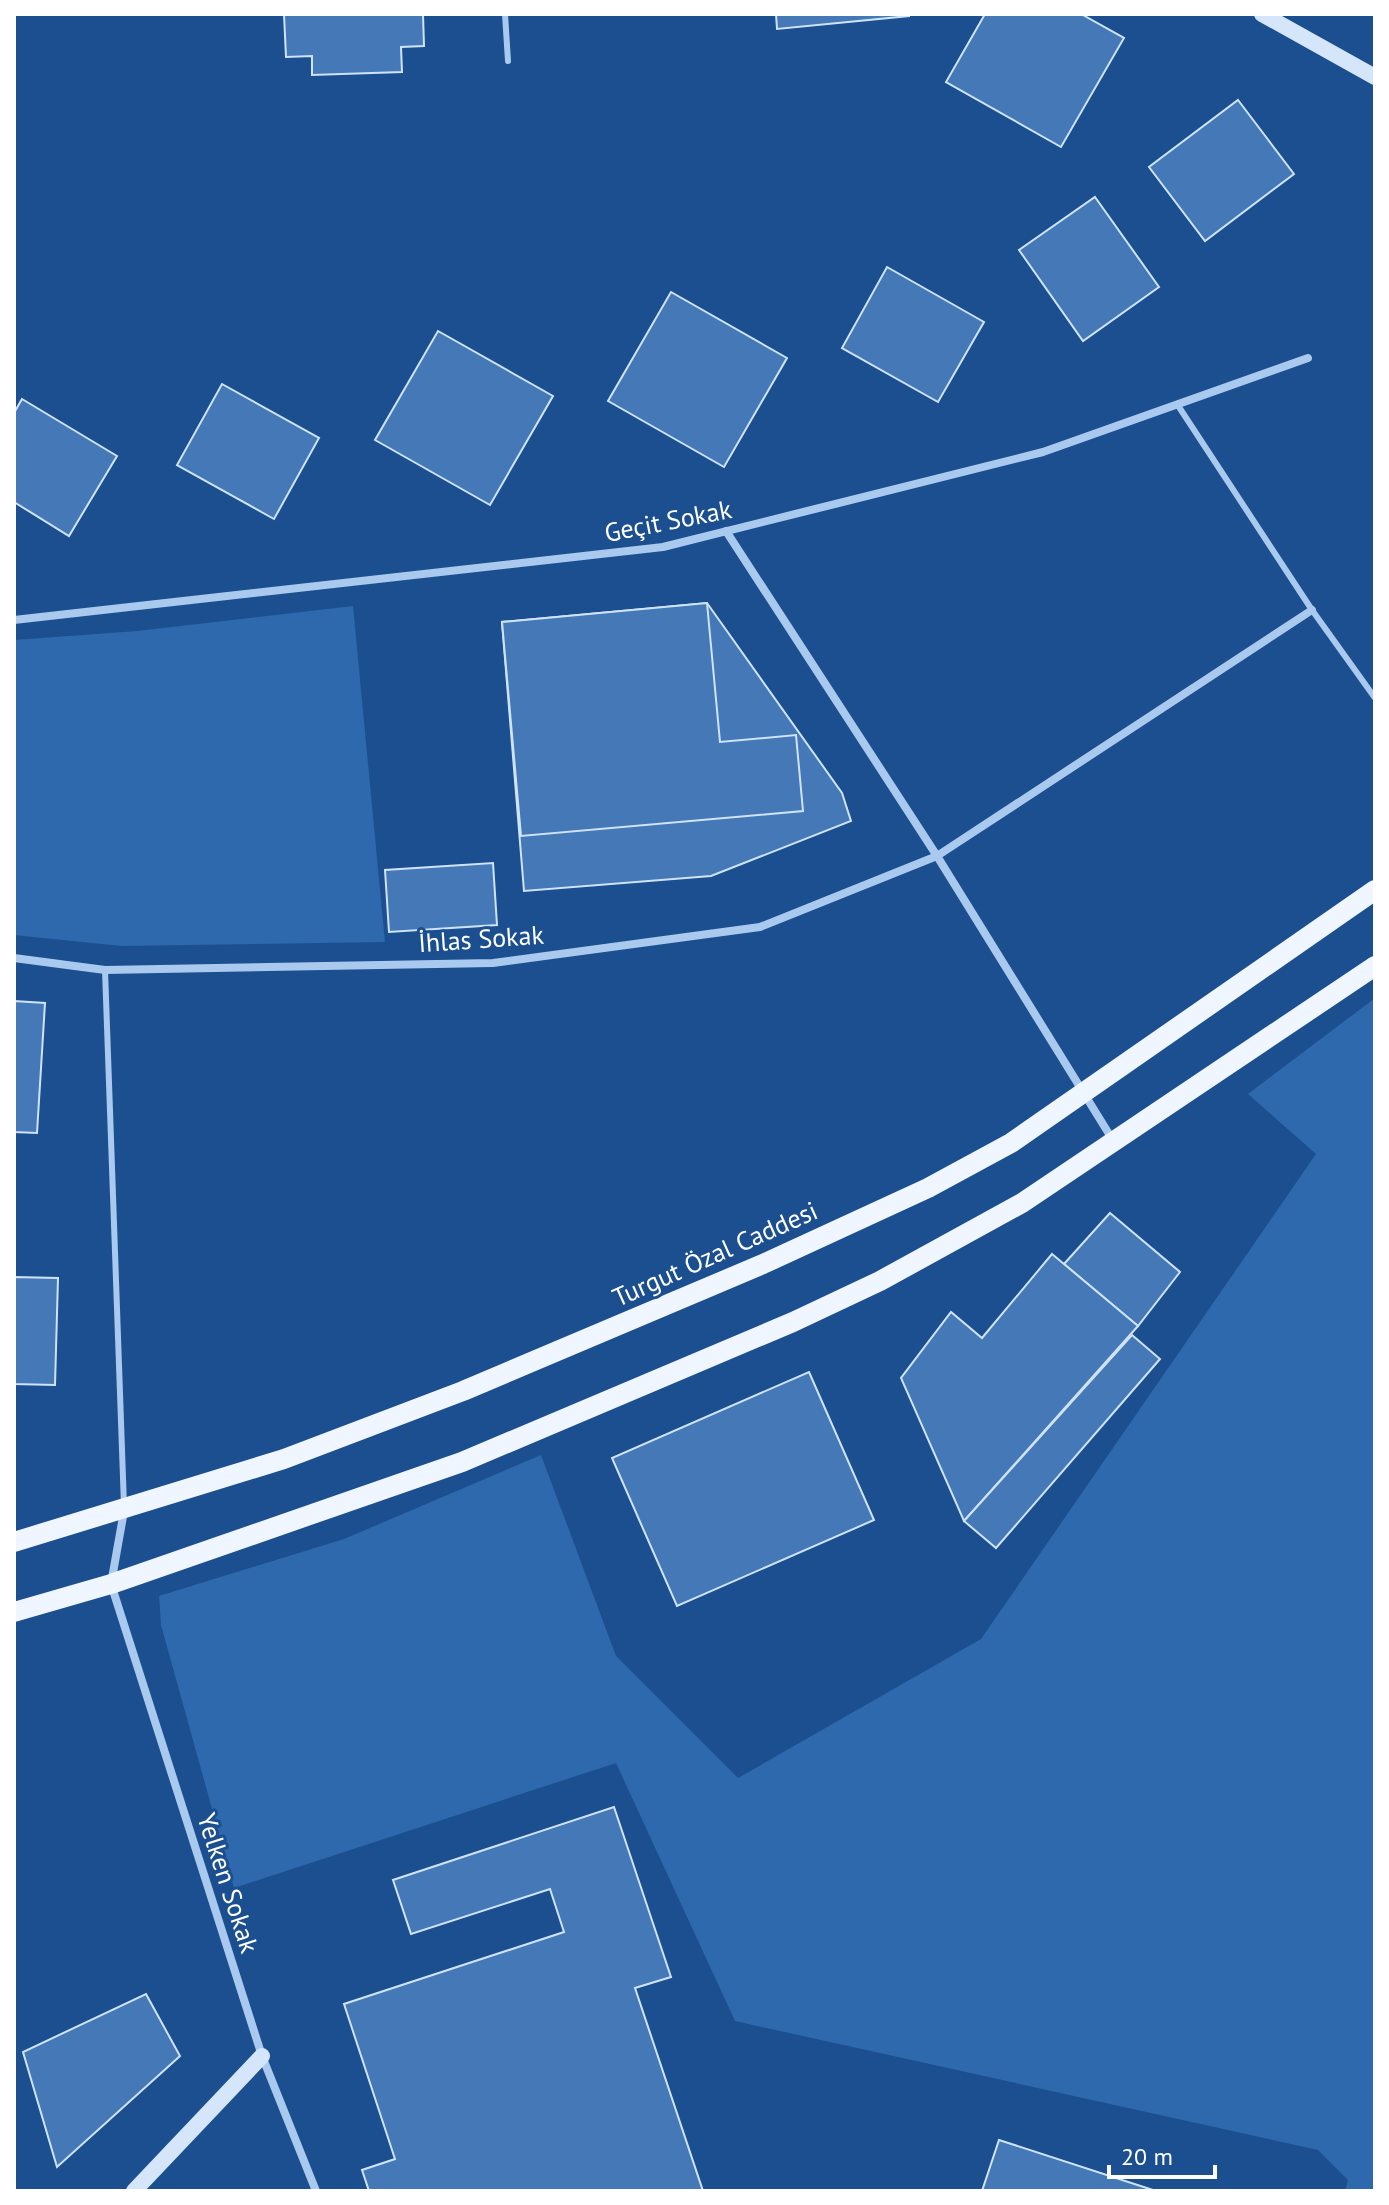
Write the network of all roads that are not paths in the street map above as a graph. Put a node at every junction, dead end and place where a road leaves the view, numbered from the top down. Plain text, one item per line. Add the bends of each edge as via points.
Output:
1 (505, 14) edge
2 (1262, 14) edge
3 (508, 61) dead end
4 (1375, 77) edge
5 (1308, 358) dead end
6 (1177, 404) junction
7 (726, 531) junction
8 (1312, 610) junction
9 (14, 620) edge
10 (1375, 698) edge
11 (937, 856) junction
12 (1375, 890) edge
13 (14, 958) edge
14 (1375, 966) edge
15 (105, 970) junction
16 (1084, 1093) junction
17 (1115, 1143) junction
18 (124, 1509) junction
19 (14, 1542) edge
20 (111, 1584) junction
21 (14, 1612) edge
22 (262, 2056) junction
23 (134, 2191) edge
24 (316, 2191) edge

1 - 3 lane
2 - 4 street
5 - 6 street, Geçit Sokak
6 - 7 street, Geçit Sokak via 1043,452
6 - 8 lane
7 - 9 street, Geçit Sokak via 663,547
7 - 11 street
8 - 10 lane
8 - 11 street, İhlas Sokak
11 - 15 street, İhlas Sokak via 760,927 493,963
11 - 16 street
12 - 16 main road, Turgut Özal Caddesi
13 - 15 street, İhlas Sokak
14 - 17 main road
15 - 18 lane
16 - 17 street
16 - 18 main road, Turgut Özal Caddesi via 1011,1143 928,1188 763,1264 463,1391 284,1459
17 - 20 main road via 949,1244 793,1322 462,1462
18 - 19 main road, Turgut Özal Caddesi
18 - 20 street
20 - 21 main road
20 - 22 street, Yelken Sokak
22 - 23 street
22 - 24 street, Yelken Sokak

